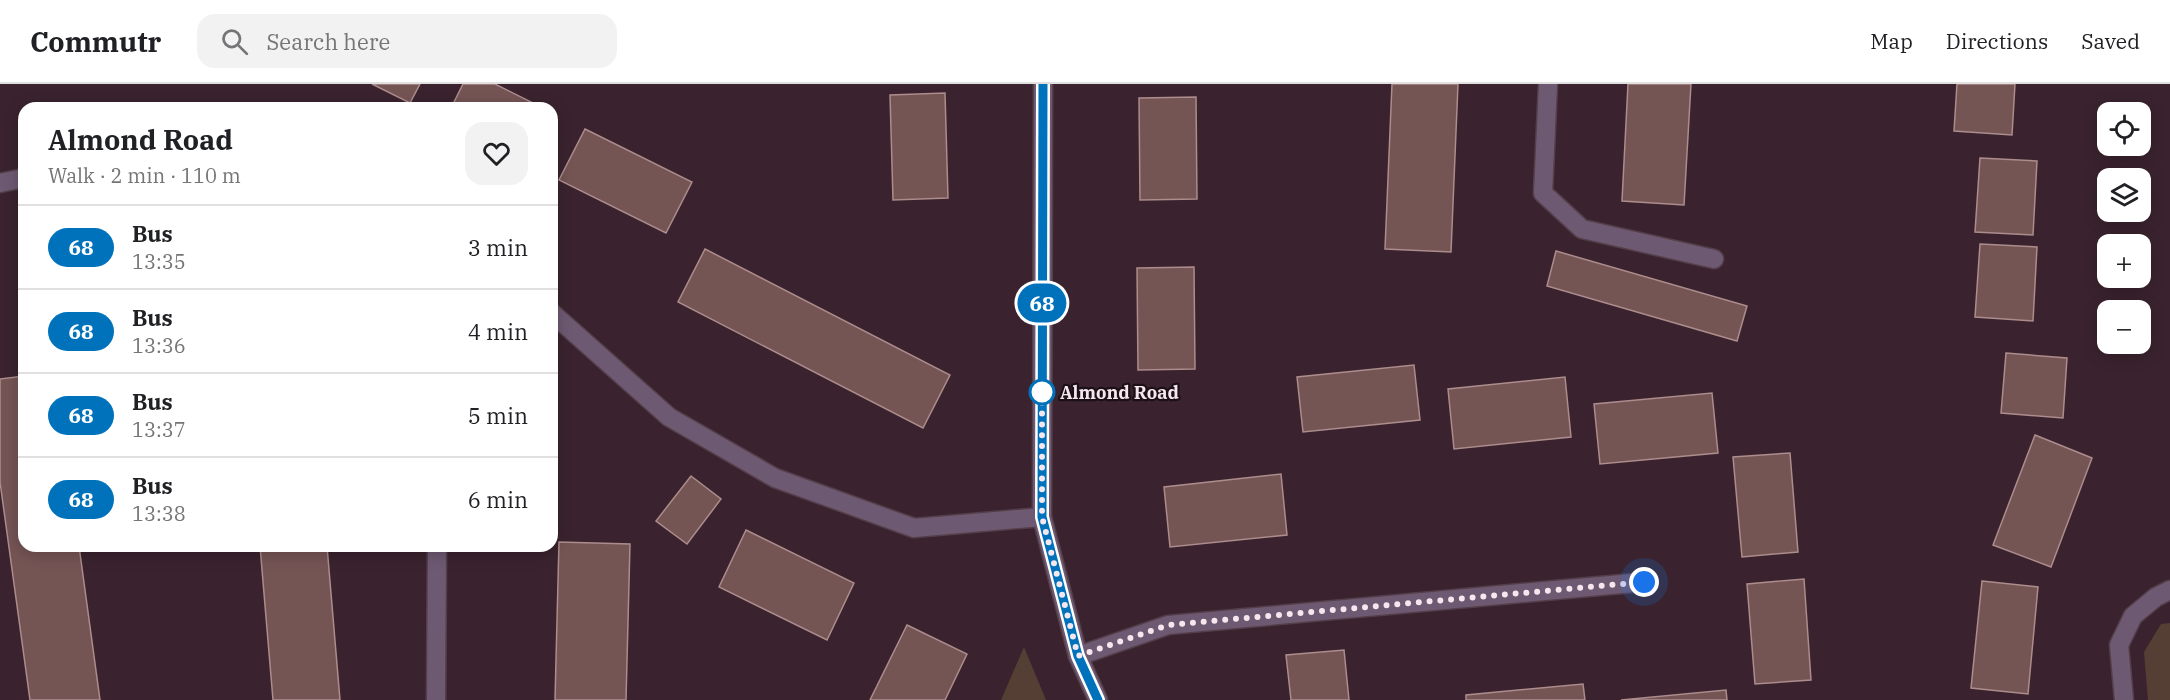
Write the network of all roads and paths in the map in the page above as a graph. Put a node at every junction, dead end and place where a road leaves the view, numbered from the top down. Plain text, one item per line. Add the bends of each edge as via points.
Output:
1 (1043, 84) edge
2 (1548, 84) edge
3 (18, 179) edge
4 (0, 183) edge
5 (1714, 259) dead end
6 (558, 318) edge
7 (1042, 517) junction
8 (438, 552) edge
9 (1644, 582) dead end
10 (2170, 590) edge
11 (1078, 656) junction
12 (436, 700) edge
13 (1098, 700) edge
14 (2124, 700) edge

1 - 7 street
2 - 5 street via 1543,193 1582,229
3 - 4 street
6 - 7 street via 669,417 775,478 914,528
7 - 11 street
8 - 12 street
9 - 11 street via 1168,625
10 - 14 street via 2133,616 2119,645
11 - 13 street

